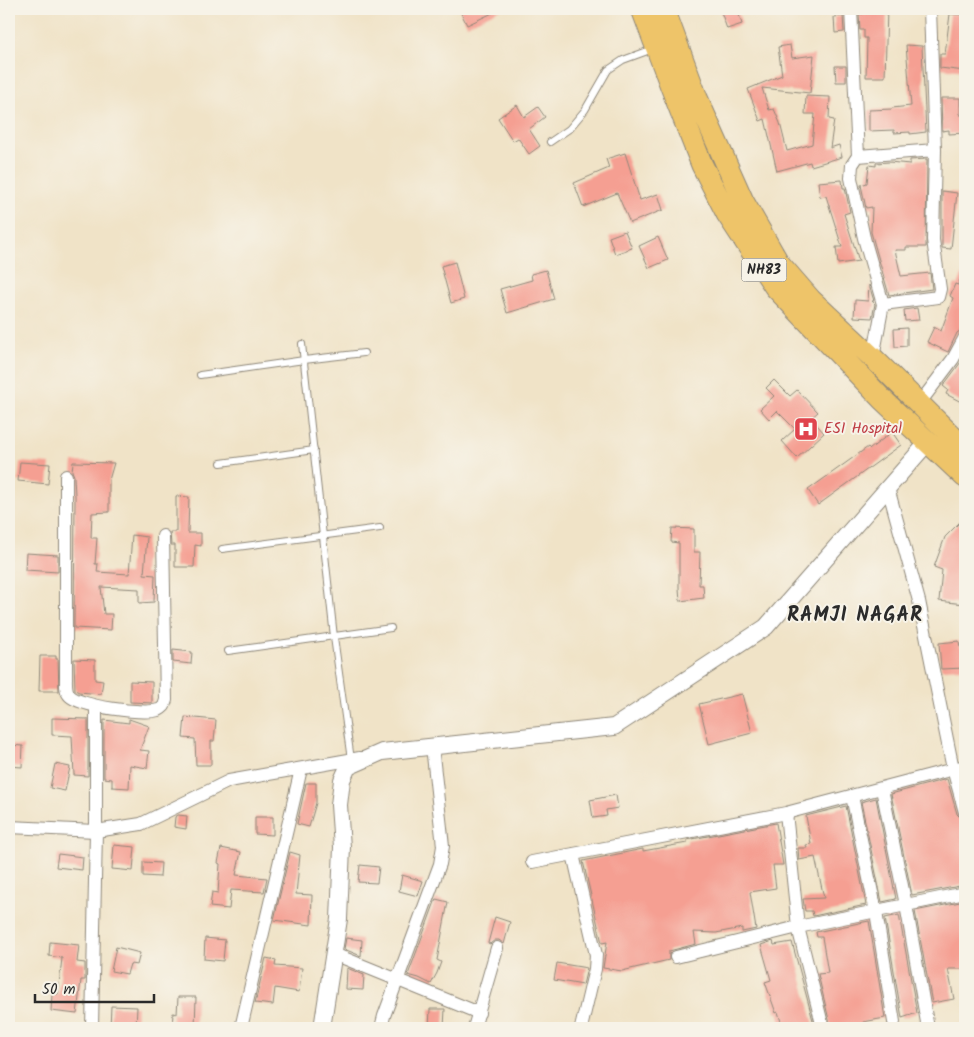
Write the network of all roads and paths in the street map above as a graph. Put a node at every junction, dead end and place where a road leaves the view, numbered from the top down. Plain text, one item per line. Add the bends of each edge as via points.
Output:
1 (642, 9) edge
2 (664, 9) edge
3 (851, 9) edge
4 (930, 9) edge
5 (656, 48) junction
6 (550, 142) dead end
7 (935, 150) junction
8 (858, 156) junction
9 (883, 304) junction
10 (965, 337) edge
11 (302, 344) dead end
12 (364, 353) dead end
13 (873, 358) junction
14 (304, 360) junction
15 (200, 375) dead end
16 (919, 404) junction
17 (928, 442) junction
18 (965, 449) edge
19 (314, 450) junction
20 (221, 463) dead end
21 (66, 476) dead end
22 (965, 477) edge
23 (888, 488) junction
24 (380, 528) dead end
25 (164, 536) dead end
26 (323, 536) junction
27 (222, 549) dead end
28 (391, 628) dead end
29 (334, 637) junction
30 (228, 651) dead end
31 (96, 706) junction
32 (432, 746) junction
33 (373, 757) junction
34 (351, 760) junction
35 (959, 768) edge
36 (301, 769) junction
37 (882, 789) junction
38 (852, 796) junction
39 (965, 812) edge
40 (786, 813) junction
41 (9, 827) edge
42 (96, 831) junction
43 (572, 854) junction
44 (532, 862) dead end
45 (965, 893) edge
46 (906, 905) junction
47 (876, 912) junction
48 (798, 927) junction
49 (497, 948) dead end
50 (334, 954) junction
51 (676, 956) dead end
52 (397, 981) junction
53 (479, 1013) junction
54 (894, 1022) dead end
55 (92, 1028) edge
56 (241, 1028) edge
57 (322, 1028) edge
58 (381, 1028) edge
59 (474, 1028) edge
60 (582, 1028) edge
61 (823, 1028) edge
62 (928, 1028) edge

1 - 5 highway, NH83
2 - 13 highway via 700,107 743,201 778,262 811,300
3 - 8 street
4 - 7 street
5 - 6 lane via 623,60 608,70 585,110 570,128
5 - 17 highway, NH83 via 702,165 728,214 775,287 882,400
7 - 8 street
7 - 9 street via 934,240 940,289 938,297
8 - 9 street via 852,165 851,178
9 - 13 street
10 - 16 street
11 - 14 lane
12 - 14 lane
13 - 16 highway
14 - 15 lane
14 - 19 lane
16 - 18 highway
17 - 22 highway, NH83
17 - 23 street
19 - 20 lane
19 - 26 lane
21 - 31 street via 66,691 72,698
23 - 32 street via 766,627 614,727
23 - 35 street
24 - 26 lane
25 - 31 street via 164,706 157,711 138,711
26 - 27 lane
26 - 29 lane
28 - 29 lane
29 - 30 lane
29 - 34 lane
31 - 42 street
32 - 33 street via 382,752
32 - 52 street via 443,846 440,864
33 - 34 street
33 - 50 street via 348,767 342,780 339,805 341,894
34 - 36 street
35 - 37 street
35 - 39 street
36 - 42 street via 229,781 142,824
36 - 56 street
37 - 38 street
37 - 46 street
38 - 40 street
38 - 47 street
40 - 43 street
40 - 48 street
41 - 42 street
42 - 55 street
43 - 44 street
43 - 60 street via 596,955
45 - 46 street
46 - 47 street
46 - 62 street
47 - 48 street
47 - 54 street
48 - 51 street
48 - 61 street
49 - 53 street
50 - 52 street
50 - 57 street
52 - 53 street
52 - 58 street
53 - 59 street

